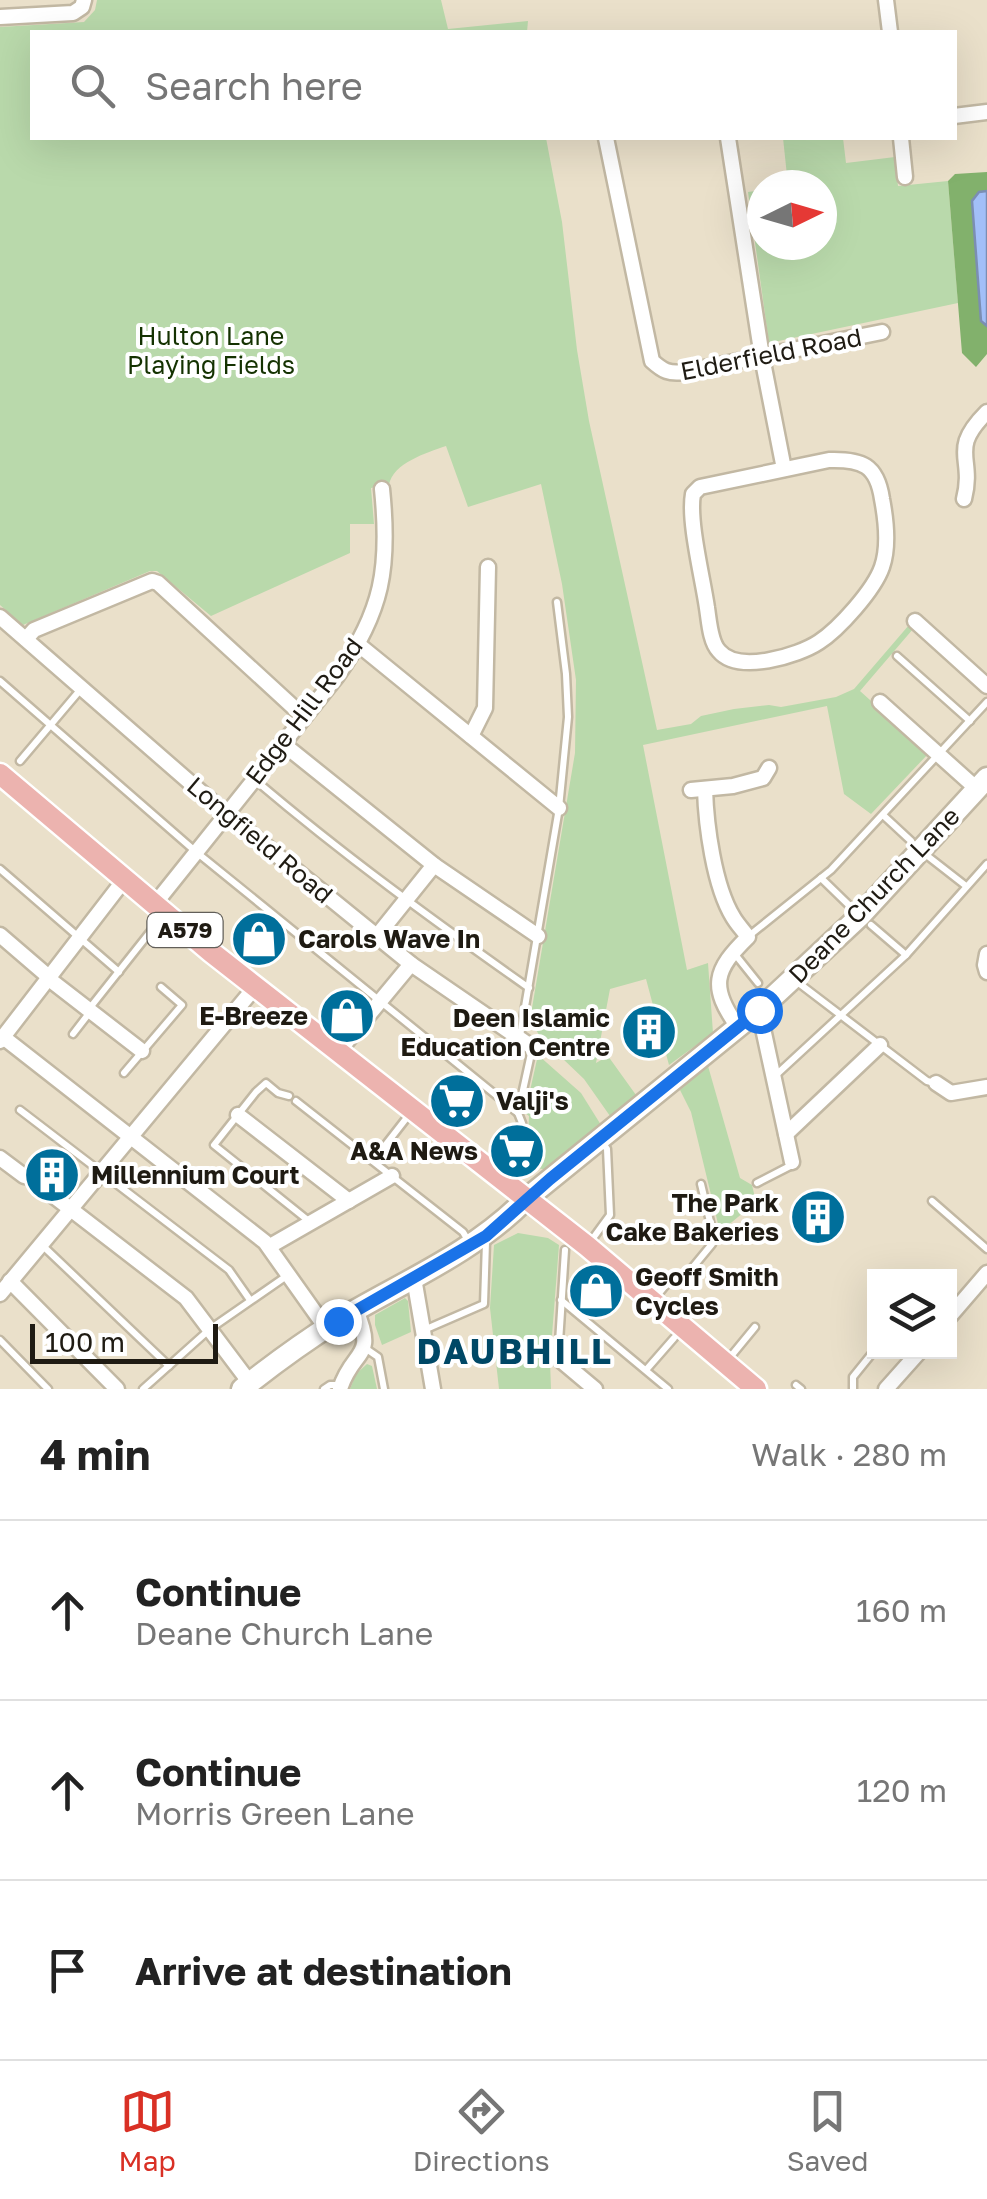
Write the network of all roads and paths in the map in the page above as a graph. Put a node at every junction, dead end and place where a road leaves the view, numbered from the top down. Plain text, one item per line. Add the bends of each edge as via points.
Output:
1 (886, 0) edge
2 (83, 3) edge
3 (0, 17) edge
4 (890, 30) edge
5 (987, 112) edge
6 (957, 116) edge
7 (606, 140) edge
8 (728, 140) edge
9 (901, 140) edge
10 (905, 177) dead end
11 (882, 332) dead end
12 (762, 356) junction
13 (987, 412) edge
14 (784, 469) junction
15 (382, 489) dead end
16 (964, 499) dead end
17 (488, 566) dead end
18 (557, 602) dead end
19 (0, 617) edge
20 (915, 622) dead end
21 (26, 639) junction
22 (358, 646) junction
23 (897, 656) dead end
24 (0, 681) edge
25 (987, 686) edge
26 (82, 688) junction
27 (880, 702) dead end
28 (987, 702) edge
29 (304, 717) junction
30 (970, 721) junction
31 (51, 725) junction
32 (471, 736) junction
33 (282, 743) junction
34 (938, 754) junction
35 (20, 761) dead end
36 (0, 774) edge
37 (253, 778) junction
38 (767, 778) dead end
39 (982, 783) edge
40 (559, 808) junction
41 (225, 813) junction
42 (883, 815) junction
43 (916, 846) junction
44 (195, 852) junction
45 (434, 864) junction
46 (987, 864) edge
47 (0, 869) edge
48 (821, 878) junction
49 (124, 880) junction
50 (966, 886) junction
51 (405, 901) junction
52 (160, 909) junction
53 (865, 921) junction
54 (0, 934) edge
55 (377, 936) junction
56 (538, 936) junction
57 (748, 936) junction
58 (80, 939) junction
59 (733, 952) junction
60 (906, 954) junction
61 (987, 954) edge
62 (411, 964) junction
63 (119, 972) junction
64 (987, 972) edge
65 (49, 978) junction
66 (792, 979) junction
67 (758, 983) dead end
68 (256, 986) junction
69 (161, 987) dead end
70 (529, 988) junction
71 (380, 1000) junction
72 (759, 1010) junction
73 (90, 1011) junction
74 (841, 1015) junction
75 (738, 1026) junction
76 (73, 1034) dead end
77 (2, 1039) edge
78 (526, 1043) junction
79 (880, 1045) junction
80 (142, 1051) junction
81 (338, 1052) junction
82 (124, 1073) dead end
83 (774, 1077) junction
84 (936, 1083) joint
85 (987, 1087) edge
86 (20, 1110) dead end
87 (413, 1110) junction
88 (518, 1113) junction
89 (238, 1114) junction
90 (786, 1134) junction
91 (131, 1135) junction
92 (600, 1140) junction
93 (0, 1158) edge
94 (373, 1161) junction
95 (792, 1162) joint
96 (486, 1168) junction
97 (100, 1172) junction
98 (392, 1176) junction
99 (758, 1183) dead end
100 (701, 1184) dead end
101 (526, 1200) junction
102 (932, 1200) dead end
103 (349, 1201) junction
104 (70, 1209) junction
105 (312, 1223) junction
106 (478, 1241) junction
107 (41, 1244) junction
108 (270, 1246) junction
109 (587, 1246) junction
110 (987, 1249) edge
111 (564, 1250) dead end
112 (987, 1272) edge
113 (290, 1274) junction
114 (414, 1278) junction
115 (10, 1282) junction
116 (0, 1294) edge
117 (250, 1300) junction
118 (561, 1300) junction
119 (652, 1301) junction
120 (957, 1308) edge
121 (356, 1310) junction
122 (755, 1327) dead end
123 (326, 1328) junction
124 (210, 1329) junction
125 (423, 1330) junction
126 (674, 1338) dead end
127 (0, 1340) edge
128 (364, 1348) junction
129 (558, 1358) joint
130 (868, 1359) edge
131 (907, 1359) edge
132 (726, 1362) junction
133 (169, 1366) junction
134 (646, 1370) junction
135 (246, 1386) edge
136 (340, 1387) edge
137 (48, 1389) edge
138 (117, 1389) edge
139 (143, 1389) edge
140 (324, 1389) edge
141 (384, 1389) edge
142 (433, 1389) edge
143 (595, 1389) edge
144 (668, 1389) edge
145 (756, 1389) edge
146 (852, 1389) edge
147 (886, 1389) edge

1 - 4 street
2 - 3 street via 73,13
5 - 6 street
7 - 12 street, Elderfield Road via 652,361 671,374
8 - 12 street
9 - 10 street
11 - 12 street, Elderfield Road
12 - 14 street
13 - 16 street via 958,452 968,478
14 - 14 street via 846,460 877,475 885,528 882,569 822,641 740,663 718,651 711,629 693,494
15 - 22 street, Edge Hill Road via 385,564
17 - 32 street via 485,708
18 - 40 lane via 568,717
19 - 21 street, Longfield Road
20 - 25 street via 932,628
21 - 26 street, Longfield Road
21 - 29 street via 152,581
22 - 29 street, Edge Hill Road
22 - 32 street
23 - 30 lane
24 - 31 lane
26 - 31 lane
26 - 41 street, Longfield Road
27 - 34 street
28 - 30 lane
29 - 33 street, Edge Hill Road
30 - 34 lane
31 - 35 lane
31 - 44 lane
32 - 40 street
33 - 37 street, Edge Hill Road
33 - 45 street
34 - 39 street
34 - 42 lane
36 - 49 main road, A579
37 - 41 street, Edge Hill Road
37 - 51 lane
38 - 57 street via 698,790 726,875 722,894
39 - 43 street, Deane Church Lane
40 - 56 lane
41 - 44 street, Edge Hill Road
41 - 55 street, Longfield Road
42 - 43 lane
42 - 48 lane
43 - 50 lane
43 - 53 street, Deane Church Lane
44 - 52 street, Edge Hill Road
44 - 71 lane
45 - 51 street
45 - 56 street
46 - 50 lane
47 - 58 lane
48 - 53 lane
48 - 57 lane
49 - 52 main road, A579
49 - 58 street
50 - 60 lane
51 - 55 street
51 - 70 lane
52 - 63 lane
52 - 68 main road, A579
53 - 60 lane
53 - 66 street, Deane Church Lane
54 - 65 street
55 - 62 street, Longfield Road
56 - 70 lane
57 - 59 street
58 - 63 lane
58 - 65 street
59 - 67 lane
59 - 75 street via 719,989
60 - 74 lane
61 - 64 street
62 - 71 street
62 - 78 street, Longfield Road
63 - 73 lane
65 - 73 street
65 - 77 street
66 - 72 street, Deane Church Lane
66 - 74 lane
68 - 81 main road, A579
68 - 91 street
69 - 80 lane via 182,1004
70 - 78 lane
71 - 81 street
71 - 88 lane
72 - 75 street, Deane Church Lane
72 - 83 street
73 - 76 lane
73 - 80 street
74 - 79 lane
74 - 83 lane
75 - 92 street, Deane Church Lane
77 - 91 street
78 - 88 lane
79 - 84 lane
79 - 90 street
80 - 82 lane
81 - 87 main road, A579
83 - 90 street
84 - 85 street via 951,1093
86 - 97 lane
87 - 94 lane
87 - 96 main road, A579
88 - 96 lane via 520,1126
89 - 94 lane via 266,1083
89 - 103 street
89 - 105 lane via 214,1145
90 - 95 street
91 - 97 street
91 - 108 street
92 - 101 street, Deane Church Lane
92 - 109 lane via 607,1148 610,1215
93 - 104 street
94 - 98 lane
95 - 99 lane
96 - 101 main road, A579
97 - 104 street
97 - 117 lane via 229,1270
98 - 103 street
98 - 106 lane
100 - 119 lane via 712,1244 684,1278 667,1283
101 - 106 street, Deane Church Lane
101 - 109 main road, A579
102 - 110 lane
103 - 105 street
104 - 107 street
104 - 124 street via 186,1298
105 - 108 street
106 - 114 street, Deane Church Lane
106 - 125 lane via 484,1304
107 - 115 street
107 - 133 lane
108 - 113 street
109 - 119 main road, A579
111 - 118 lane
112 - 120 street
113 - 117 lane
113 - 123 street
114 - 121 street, Deane Church Lane
114 - 125 street
115 - 116 street
115 - 138 street
117 - 124 lane
118 - 129 lane
118 - 134 lane
119 - 132 main road, A579
121 - 123 street, Deane Church Lane
121 - 128 street
122 - 132 lane
123 - 135 street, Deane Church Lane
124 - 133 lane
124 - 135 street
125 - 142 street
126 - 134 lane
127 - 137 lane
128 - 136 street
128 - 141 lane via 378,1358
129 - 143 street
130 - 146 lane
131 - 147 street
132 - 145 main road, A579
133 - 139 lane
134 - 144 lane
136 - 140 lane

